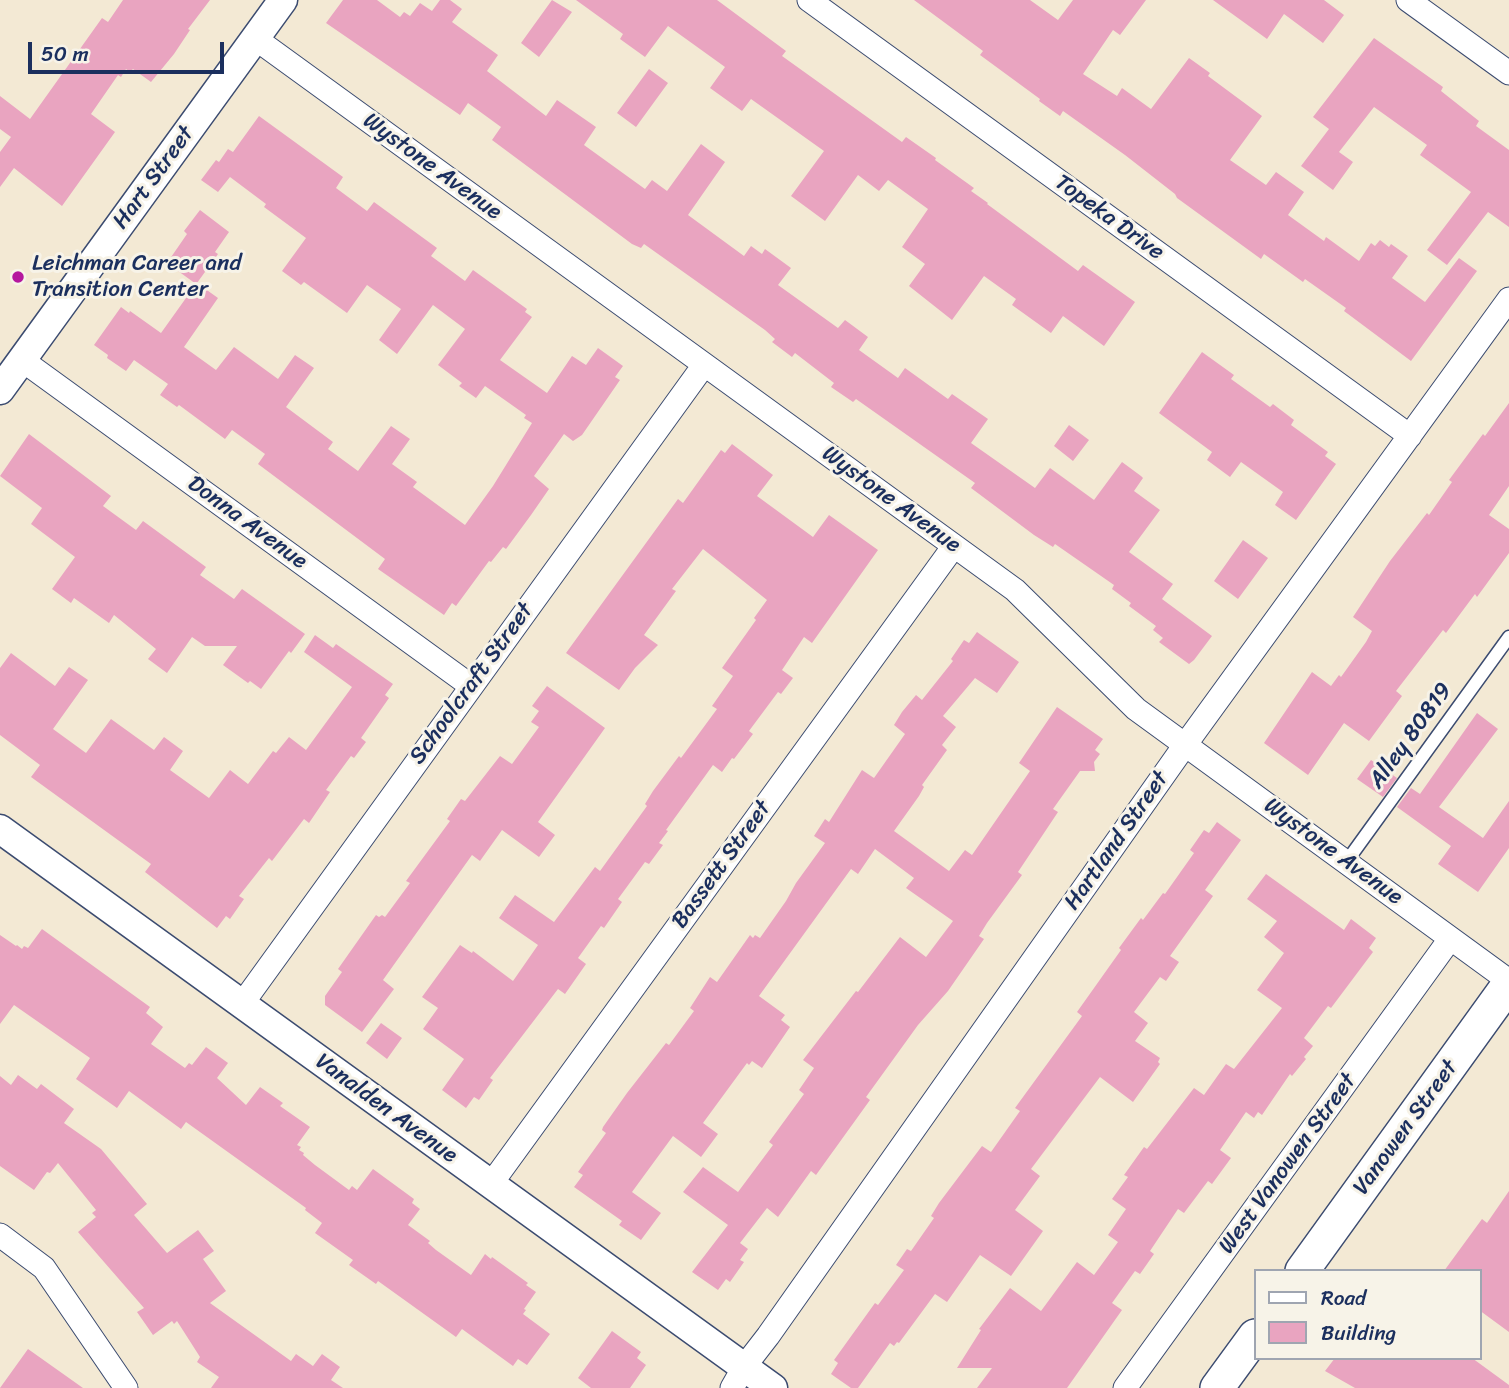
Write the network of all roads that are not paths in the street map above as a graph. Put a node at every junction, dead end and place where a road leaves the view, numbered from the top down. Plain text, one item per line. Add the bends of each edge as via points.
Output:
1 (284, 0) edge
2 (809, 0) edge
3 (1408, 0) edge
4 (256, 38) junction
5 (1509, 73) edge
6 (1509, 299) edge
7 (22, 360) junction
8 (704, 365) junction
9 (0, 390) edge
10 (1410, 436) junction
11 (954, 546) junction
12 (1509, 637) edge
13 (471, 686) junction
14 (1185, 744) junction
15 (0, 829) edge
16 (1347, 861) junction
17 (1450, 939) junction
18 (1507, 992) edge
19 (242, 1004) junction
20 (491, 1184) junction
21 (0, 1235) edge
22 (1304, 1269) edge
23 (1254, 1337) edge
24 (738, 1378) edge
25 (126, 1388) edge
26 (773, 1388) edge
27 (1125, 1388) edge
28 (1217, 1388) edge

1 - 4 street, Hart Street
2 - 10 street, Topeka Drive
3 - 5 street
4 - 7 street, Hart Street
4 - 8 street, Wystone Avenue
6 - 10 street, Hartland Street
7 - 9 street, Hart Street
7 - 13 street, Donna Avenue
8 - 11 street, Wystone Avenue
8 - 13 street, Schoolcraft Street
10 - 14 street, Hartland Street
11 - 14 street, Wystone Avenue via 1015,590 1136,709
11 - 20 street, Bassett Street
12 - 16 lane, Alley 80819
13 - 19 street, Schoolcraft Street
14 - 16 street, Wystone Avenue
14 - 24 street, Hartland Street
15 - 19 street, Vanalden Avenue
16 - 17 street, Wystone Avenue
17 - 18 street, Wystone Avenue
17 - 27 street, West Vanowen Street
18 - 22 main road, Vanowen Street
19 - 20 street, Vanalden Avenue
20 - 24 street, Vanalden Avenue
21 - 25 street via 44,1268
23 - 28 main road
24 - 26 street, Vanalden Avenue

